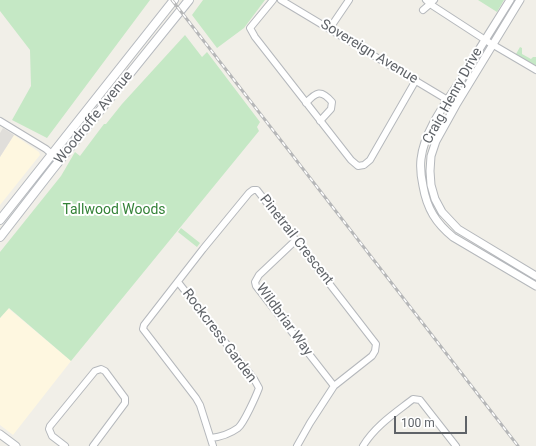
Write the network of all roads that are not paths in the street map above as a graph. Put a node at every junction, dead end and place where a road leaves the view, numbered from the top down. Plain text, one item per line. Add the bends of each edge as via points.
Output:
1 (174, 0) edge
2 (189, 0) edge
3 (273, 0) edge
4 (281, 0) edge
5 (349, 0) edge
6 (510, 0) edge
7 (520, 0) edge
8 (430, 1) edge
9 (423, 10) dead end
10 (152, 28) junction
11 (330, 28) junction
12 (160, 36) junction
13 (485, 40) junction
14 (492, 45) junction
15 (536, 70) edge
16 (416, 80) junction
17 (448, 100) junction
18 (306, 103) junction
19 (456, 104) junction
20 (320, 120) junction
21 (0, 121) edge
22 (52, 154) junction
23 (59, 161) junction
24 (0, 220) edge
25 (0, 237) edge
26 (296, 240) junction
27 (536, 276) edge
28 (178, 282) junction
29 (536, 286) edge
30 (334, 386) junction
31 (0, 434) edge
32 (211, 438) junction
33 (16, 446) edge
34 (65, 446) edge
35 (93, 446) edge
36 (213, 446) edge
37 (297, 446) edge
38 (364, 446) edge
39 (456, 446) edge

1 - 10 main road, Woodroffe Avenue
2 - 12 main road, Woodroffe Avenue
3 - 18 street via 250,28 254,37
4 - 11 street, Sovereign Avenue
5 - 11 street
6 - 13 street, Craig Henry Drive
7 - 14 street, Craig Henry Drive
8 - 9 street
8 - 13 street
10 - 12 main road
10 - 22 main road, Woodroffe Avenue
11 - 16 street, Sovereign Avenue
12 - 23 main road, Woodroffe Avenue
13 - 14 street
13 - 17 street, Craig Henry Drive
14 - 15 street
14 - 19 street, Craig Henry Drive
16 - 17 street, Sovereign Avenue
16 - 20 street via 370,160 364,165 358,166 350,160
17 - 19 street, Sovereign Avenue
17 - 29 street, Craig Henry Drive via 424,145 421,159 421,173 429,209 442,228 454,237
18 - 20 street
18 - 20 street via 312,96 321,93 332,102 330,109
19 - 27 street, Craig Henry Drive via 431,156 431,178 435,199 442,212 458,229
21 - 22 street
22 - 23 street
22 - 24 main road, Woodroffe Avenue
23 - 25 main road, Woodroffe Avenue
26 - 28 street, Pinetrail Crescent via 257,190 253,190
26 - 30 street, Wildbriar Way via 259,275 255,282 256,286
26 - 30 street, Pinetrail Crescent via 376,344 372,356
28 - 32 street, Pinetrail Crescent via 146,321 143,329 196,398
28 - 32 street, Rockcress Garden via 259,388 239,427
30 - 37 street, Pinetrail Crescent
31 - 33 street
32 - 36 street, Pinetrail Crescent
34 - 35 street via 50,433 50,426 95,371 100,369 105,371 126,400
38 - 39 street via 383,422 413,399 420,400

